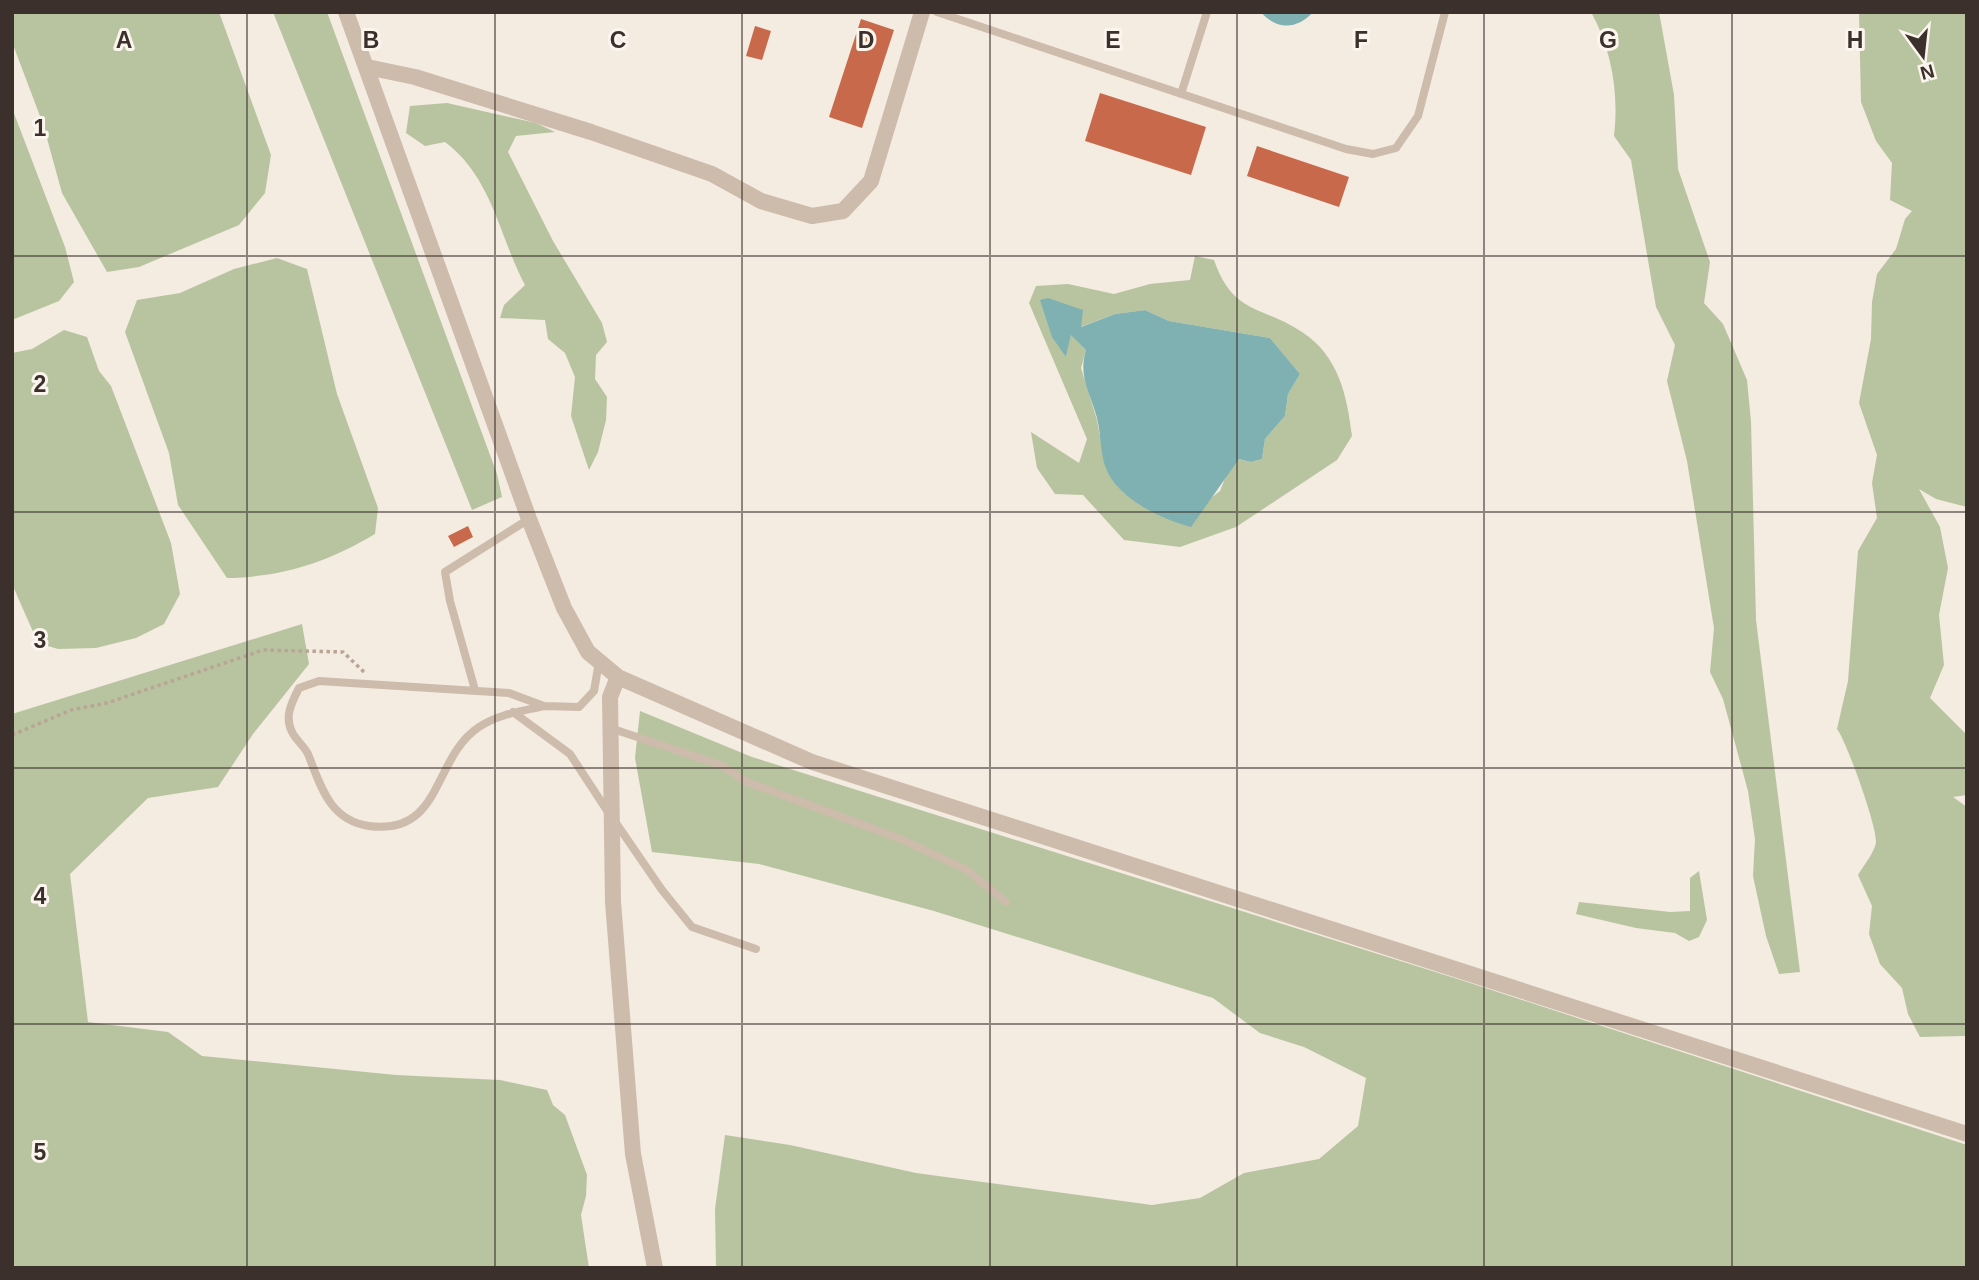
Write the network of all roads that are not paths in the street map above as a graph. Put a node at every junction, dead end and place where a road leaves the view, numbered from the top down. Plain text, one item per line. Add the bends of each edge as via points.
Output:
1 (346, 12) edge
2 (922, 12) edge
3 (937, 12) edge
4 (1207, 12) edge
5 (1445, 12) edge
6 (367, 67) junction
7 (1181, 94) junction
8 (529, 519) junction
9 (599, 662) junction
10 (618, 677) junction
11 (475, 690) junction
12 (544, 706) junction
13 (513, 712) junction
14 (610, 728) junction
15 (612, 817) junction
16 (1006, 902) dead end
17 (756, 949) dead end
18 (1967, 1134) edge
19 (655, 1268) edge

1 - 6 street
2 - 6 street via 871,181 843,211 812,216 761,201 712,174 591,132 415,77
3 - 7 lane
4 - 7 lane
5 - 7 lane via 1418,116 1396,148 1373,154 1346,149
6 - 8 street
8 - 9 street via 564,608
8 - 11 lane via 445,572
9 - 10 street
9 - 12 lane via 594,691 579,707
10 - 14 street via 610,697
10 - 18 street via 812,762
11 - 12 lane via 509,693
11 - 13 lane via 319,681 299,688 288,708 291,731 306,750 328,803 340,816 385,828 415,818 431,800 449,761 478,727
12 - 13 lane
13 - 15 lane via 570,754
14 - 15 street
14 - 16 lane via 721,765 747,782 901,839 967,870
15 - 17 lane via 692,927
15 - 19 street via 613,902 633,1154

